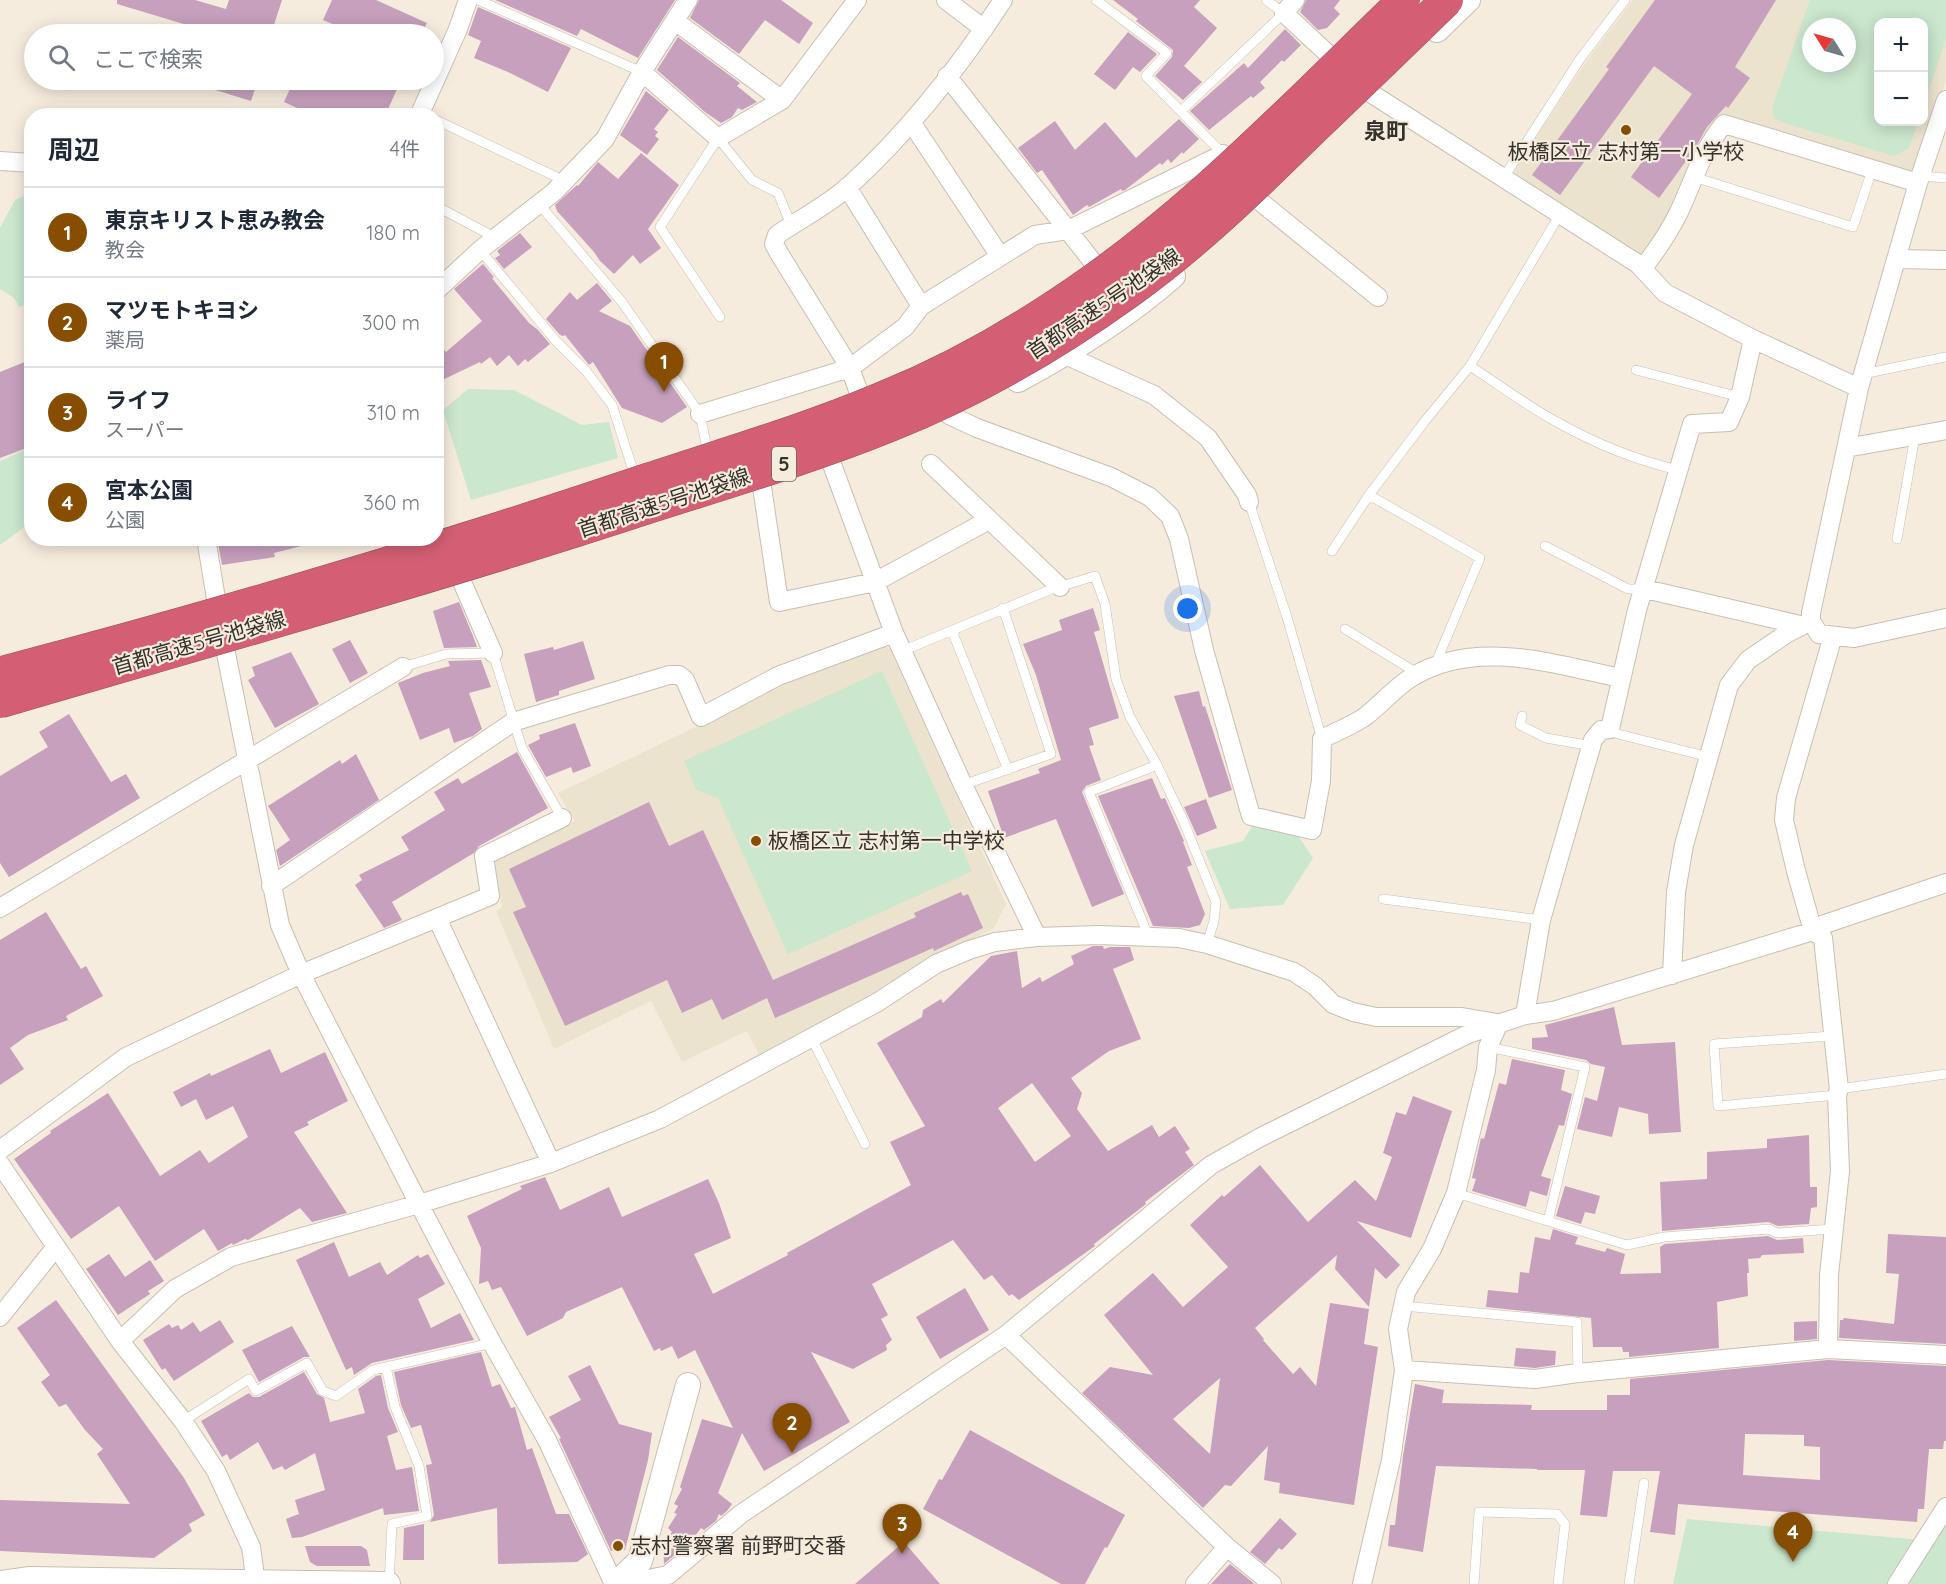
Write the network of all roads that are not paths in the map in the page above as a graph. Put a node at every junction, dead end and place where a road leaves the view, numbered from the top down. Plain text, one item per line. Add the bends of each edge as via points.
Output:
1 (468, 0) edge
2 (478, 0) edge
3 (688, 0) edge
4 (856, 0) edge
5 (946, 0) edge
6 (1003, 0) edge
7 (1096, 0) edge
8 (1266, 0) edge
9 (1386, 0) edge
10 (1404, 0) edge
11 (1447, 0) edge
12 (1468, 0) edge
13 (1625, 0) edge
14 (1289, 6) edge
15 (675, 21) junction
16 (984, 29) junction
17 (1329, 55) junction
18 (444, 65) edge
19 (642, 72) junction
20 (947, 76) junction
21 (435, 90) edge
22 (1372, 93) junction
23 (782, 100) junction
24 (1946, 100) edge
25 (428, 108) edge
26 (1180, 111) junction
27 (1942, 121) edge
28 (911, 122) junction
29 (444, 125) edge
30 (718, 138) junction
31 (1223, 154) junction
32 (0, 161) edge
33 (24, 162) edge
34 (1872, 170) junction
35 (1504, 177) junction
36 (1694, 177) junction
37 (1946, 178) edge
38 (565, 180) junction
39 (1919, 180) junction
40 (847, 187) junction
41 (1257, 199) junction
42 (539, 204) junction
43 (444, 210) edge
44 (1560, 214) junction
45 (791, 225) junction
46 (1068, 230) junction
47 (496, 238) junction
48 (480, 250) junction
49 (1000, 256) junction
50 (1898, 259) junction
51 (1946, 260) edge
52 (1096, 266) junction
53 (1642, 268) junction
54 (444, 279) edge
55 (1378, 297) dead end
56 (921, 306) junction
57 (720, 317) dead end
58 (1753, 339) junction
59 (1064, 354) junction
60 (1946, 357) edge
61 (1470, 366) junction
62 (849, 368) junction
63 (1636, 370) dead end
64 (1861, 381) junction
65 (859, 393) junction
66 (1740, 397) junction
67 (700, 414) junction
68 (949, 415) junction
69 (1946, 430) edge
70 (1915, 436) junction
71 (1846, 448) junction
72 (707, 449) junction
73 (830, 459) junction
74 (931, 464) dead end
75 (633, 470) junction
76 (1678, 470) junction
77 (761, 480) junction
78 (1369, 495) junction
79 (1249, 502) joint
80 (989, 519) junction
81 (444, 530) edge
82 (1896, 539) dead end
83 (444, 544) edge
84 (207, 546) edge
85 (394, 546) edge
86 (438, 546) edge
87 (1545, 546) dead end
88 (1332, 551) dead end
89 (459, 575) junction
90 (875, 582) junction
91 (1060, 587) junction
92 (1645, 589) junction
93 (216, 603) junction
94 (1003, 609) junction
95 (1946, 618) edge
96 (1806, 623) junction
97 (1345, 629) dead end
98 (952, 631) junction
99 (894, 633) junction
100 (1833, 636) junction
101 (225, 649) junction
102 (902, 651) junction
103 (493, 653) junction
104 (1436, 665) junction
105 (403, 667) joint
106 (0, 668) edge
107 (0, 673) edge
108 (1419, 674) junction
109 (1621, 678) junction
110 (0, 702) edge
111 (0, 709) edge
112 (1522, 716) dead end
113 (513, 722) junction
114 (1610, 729) junction
115 (1322, 739) junction
116 (1592, 746) junction
117 (1708, 757) junction
118 (248, 760) junction
119 (1157, 765) junction
120 (1008, 770) junction
121 (963, 785) junction
122 (562, 818) joint
123 (1946, 883) edge
124 (271, 886) junction
125 (1383, 899) dead end
126 (0, 908) edge
127 (437, 918) junction
128 (1541, 920) junction
129 (1813, 931) junction
130 (1148, 935) junction
131 (1037, 937) junction
132 (1208, 944) junction
133 (301, 974) junction
134 (1672, 975) junction
135 (1525, 1015) junction
136 (1498, 1023) junction
137 (1832, 1036) junction
138 (812, 1039) junction
139 (1488, 1047) junction
140 (1946, 1074) edge
141 (1838, 1092) junction
142 (865, 1144) dead end
143 (0, 1150) edge
144 (551, 1163) junction
145 (0, 1164) edge
146 (1456, 1193) junction
147 (419, 1204) junction
148 (1548, 1221) junction
149 (1833, 1229) junction
150 (55, 1248) junction
151 (1403, 1306) junction
152 (0, 1317) edge
153 (1006, 1335) junction
154 (120, 1341) junction
155 (492, 1343) junction
156 (1828, 1349) junction
157 (1946, 1355) edge
158 (386, 1366) junction
159 (1404, 1370) junction
160 (1578, 1373) junction
161 (688, 1385) dead end
162 (183, 1421) junction
163 (1644, 1483) dead end
164 (1946, 1507) edge
165 (1227, 1547) junction
166 (0, 1583) edge
167 (256, 1583) edge
168 (389, 1584) edge
169 (615, 1584) edge
170 (623, 1584) edge
171 (1195, 1584) edge
172 (1272, 1584) edge
173 (1362, 1584) edge
174 (1474, 1584) edge
175 (1558, 1584) edge
176 (1629, 1584) edge
177 (1897, 1584) edge

1 - 18 street
2 - 19 lane
3 - 15 street
4 - 23 street
5 - 16 street
6 - 16 street
7 - 26 lane via 1167,53 1146,76
8 - 14 lane
9 - 17 street
10 - 83 highway, 首都高速5号池袋線 / 5, bridge via 1229,169 1163,227 1108,270 992,345 939,373 815,424
11 - 110 highway, 首都高速5号池袋線 / 5, bridge via 1183,251 1067,333 947,401 828,450 528,547
12 - 22 street
13 - 35 lane via 1580,59
14 - 17 street
14 - 26 lane
15 - 19 street
15 - 23 street
16 - 20 street
17 - 22 street via 1347,78
17 - 31 street
19 - 30 street
19 - 38 street via 605,139
20 - 28 street
20 - 46 street
21 - 25 street
22 - 35 street
22 - 41 street
23 - 30 street
24 - 27 street
26 - 31 lane
27 - 39 street
28 - 40 street
28 - 49 street
29 - 38 lane
30 - 45 lane via 752,180 778,193
30 - 57 lane via 660,226
31 - 46 street
31 - 52 street
32 - 33 street
34 - 36 street via 1724,124 1710,141
34 - 36 lane via 1853,227
34 - 39 street
35 - 44 street
36 - 53 street via 1660,246
37 - 39 lane
38 - 42 street
39 - 50 street
40 - 45 street
40 - 56 street
41 - 55 street
41 - 59 street via 1141,303
42 - 47 street
42 - 67 lane via 622,302
43 - 47 lane
44 - 53 street
44 - 61 lane
45 - 62 street via 777,236 774,244
46 - 49 street via 1035,235
46 - 52 street
47 - 48 street
48 - 54 street
48 - 75 lane via 612,405
49 - 56 street
50 - 51 street
50 - 64 street
52 - 65 street via 1005,327 925,367
53 - 58 street via 1665,292
56 - 62 street via 905,327
58 - 64 street
58 - 66 street
59 - 68 street
59 - 79 street via 1154,395 1208,438
60 - 64 lane
61 - 76 lane via 1554,421 1647,462
61 - 78 lane
62 - 65 street
62 - 67 street
63 - 66 lane
64 - 71 street
65 - 72 street via 755,435
66 - 76 street via 1729,422 1692,424
67 - 72 lane
68 - 73 street
68 - 115 street via 1111,477 1150,497 1170,516 1251,816 1312,830 1321,781
69 - 70 street
70 - 71 street
70 - 82 lane
71 - 96 street
72 - 75 street
73 - 77 street
73 - 90 street
74 - 80 street
75 - 81 street
76 - 92 street
77 - 89 street
77 - 90 street via 779,602
78 - 88 lane
78 - 104 lane via 1480,558
79 - 115 lane
80 - 90 street
80 - 91 street
84 - 93 street
85 - 93 street
86 - 107 highway, 首都高速5号池袋線 / 5, bridge via 158,631
87 - 92 lane via 1628,589
89 - 101 street
89 - 103 street
90 - 99 street
91 - 94 lane
91 - 119 lane via 1095,576 1105,604 1116,679 1130,717
92 - 96 street
92 - 109 street
93 - 101 street
93 - 106 street
94 - 98 lane
94 - 120 lane via 1051,754
95 - 100 street via 1854,638
96 - 100 street via 1819,634
96 - 117 street via 1748,660 1729,685
97 - 108 lane
98 - 102 lane
98 - 120 lane
99 - 102 street
99 - 113 street via 778,676 701,717 685,680 669,675
100 - 129 street via 1786,798 1784,820
101 - 111 street
101 - 118 street
102 - 121 street
103 - 105 lane via 446,654
103 - 113 lane
104 - 108 street
104 - 109 street via 1502,656
105 - 118 street
108 - 115 street via 1362,719
109 - 114 street
112 - 116 lane via 1520,725 1546,738
113 - 122 lane via 522,748
113 - 124 street
114 - 116 street via 1601,730
114 - 117 lane
116 - 128 street
117 - 134 street via 1678,880
118 - 124 street
118 - 126 street
119 - 130 lane via 1089,792
119 - 132 lane via 1216,902
120 - 121 lane
121 - 131 street
122 - 127 street via 484,856 490,896
123 - 129 street
124 - 133 street via 280,925
125 - 128 lane
127 - 133 street
127 - 144 street
128 - 135 street
129 - 134 street
129 - 137 street via 1823,938
130 - 131 street
130 - 132 street
131 - 138 street via 995,942 936,964
132 - 136 street via 1294,972 1333,1004 1353,1012 1376,1017 1462,1017
133 - 143 street via 126,1058
133 - 147 street
134 - 135 street via 1552,1011
135 - 136 street
136 - 139 street
136 - 153 street via 1211,1164
137 - 141 street
137 - 141 lane via 1714,1044 1718,1106
138 - 142 lane
138 - 144 street via 660,1119
139 - 146 street via 1486,1071
139 - 148 lane via 1585,1067
140 - 141 lane
141 - 149 street via 1840,1171
144 - 147 street
145 - 150 street
146 - 148 lane
146 - 151 street via 1432,1249 1406,1292
147 - 154 street via 231,1257 175,1289
147 - 155 street
148 - 149 lane via 1627,1245 1664,1237 1769,1229 1777,1233
149 - 156 street via 1828,1275
150 - 152 street
150 - 154 street
151 - 159 street via 1398,1329
151 - 160 lane via 1577,1322
153 - 165 street
153 - 170 street via 741,1514 668,1575
154 - 162 street
155 - 158 lane
155 - 169 street via 547,1440
156 - 157 street
156 - 160 street
158 - 162 lane via 373,1370 336,1396 322,1391 307,1363 256,1391 249,1379
158 - 168 lane via 395,1407 419,1466 427,1516 392,1524
159 - 160 street via 1535,1379
159 - 173 street via 1391,1460
161 - 169 street via 640,1561
162 - 167 street via 216,1471 251,1546
163 - 176 lane
164 - 177 street
165 - 171 street
165 - 172 street
166 - 167 street via 30,1579
167 - 168 street
174 - 175 lane via 1479,1512 1557,1514 1565,1524

